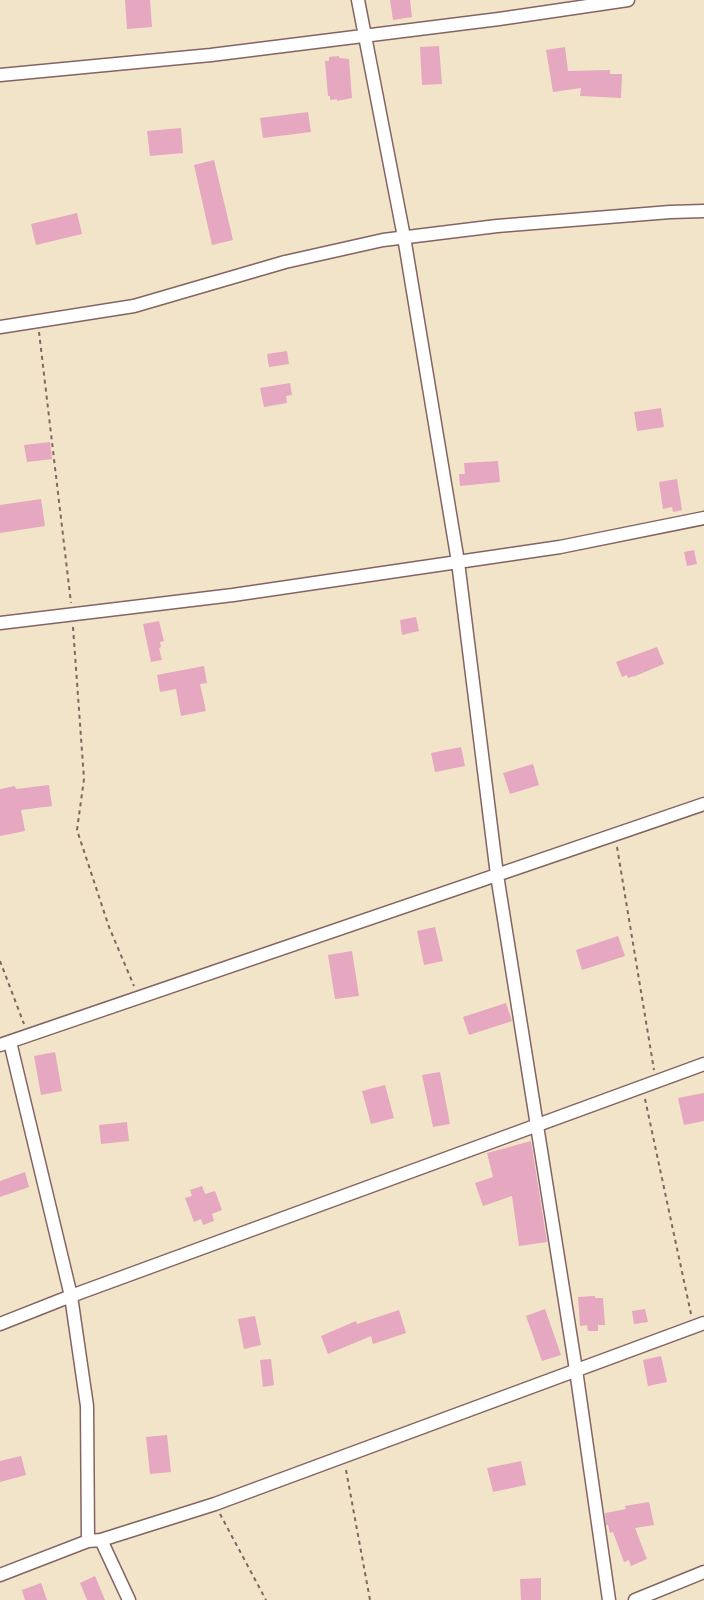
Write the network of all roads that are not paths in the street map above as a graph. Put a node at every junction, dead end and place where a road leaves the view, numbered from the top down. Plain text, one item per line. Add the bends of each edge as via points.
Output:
1 (358, 0) edge
2 (628, 0) edge
3 (364, 36) junction
4 (0, 74) edge
5 (704, 211) edge
6 (404, 237) junction
7 (0, 327) edge
8 (704, 518) edge
9 (458, 562) junction
10 (0, 624) edge
11 (704, 804) edge
12 (497, 875) junction
13 (5, 1044) edge
14 (704, 1064) edge
15 (536, 1126) junction
16 (70, 1296) junction
17 (0, 1324) edge
18 (699, 1324) edge
19 (576, 1370) junction
20 (95, 1541) junction
21 (704, 1572) edge
22 (0, 1575) edge
23 (129, 1600) edge
24 (609, 1600) edge
25 (635, 1600) edge

1 - 3 street
2 - 3 street
3 - 4 street via 211,55
3 - 6 street
5 - 6 street
6 - 7 street via 285,262 134,306
6 - 9 street
8 - 9 street via 560,547
9 - 10 street
9 - 12 street
11 - 12 street
12 - 13 street
12 - 15 street
13 - 16 street
14 - 15 street
15 - 16 street
15 - 19 street
16 - 17 street
16 - 20 street via 87,1406
18 - 19 street
19 - 20 street via 215,1504
19 - 24 street
20 - 22 street
20 - 23 street
21 - 25 street

